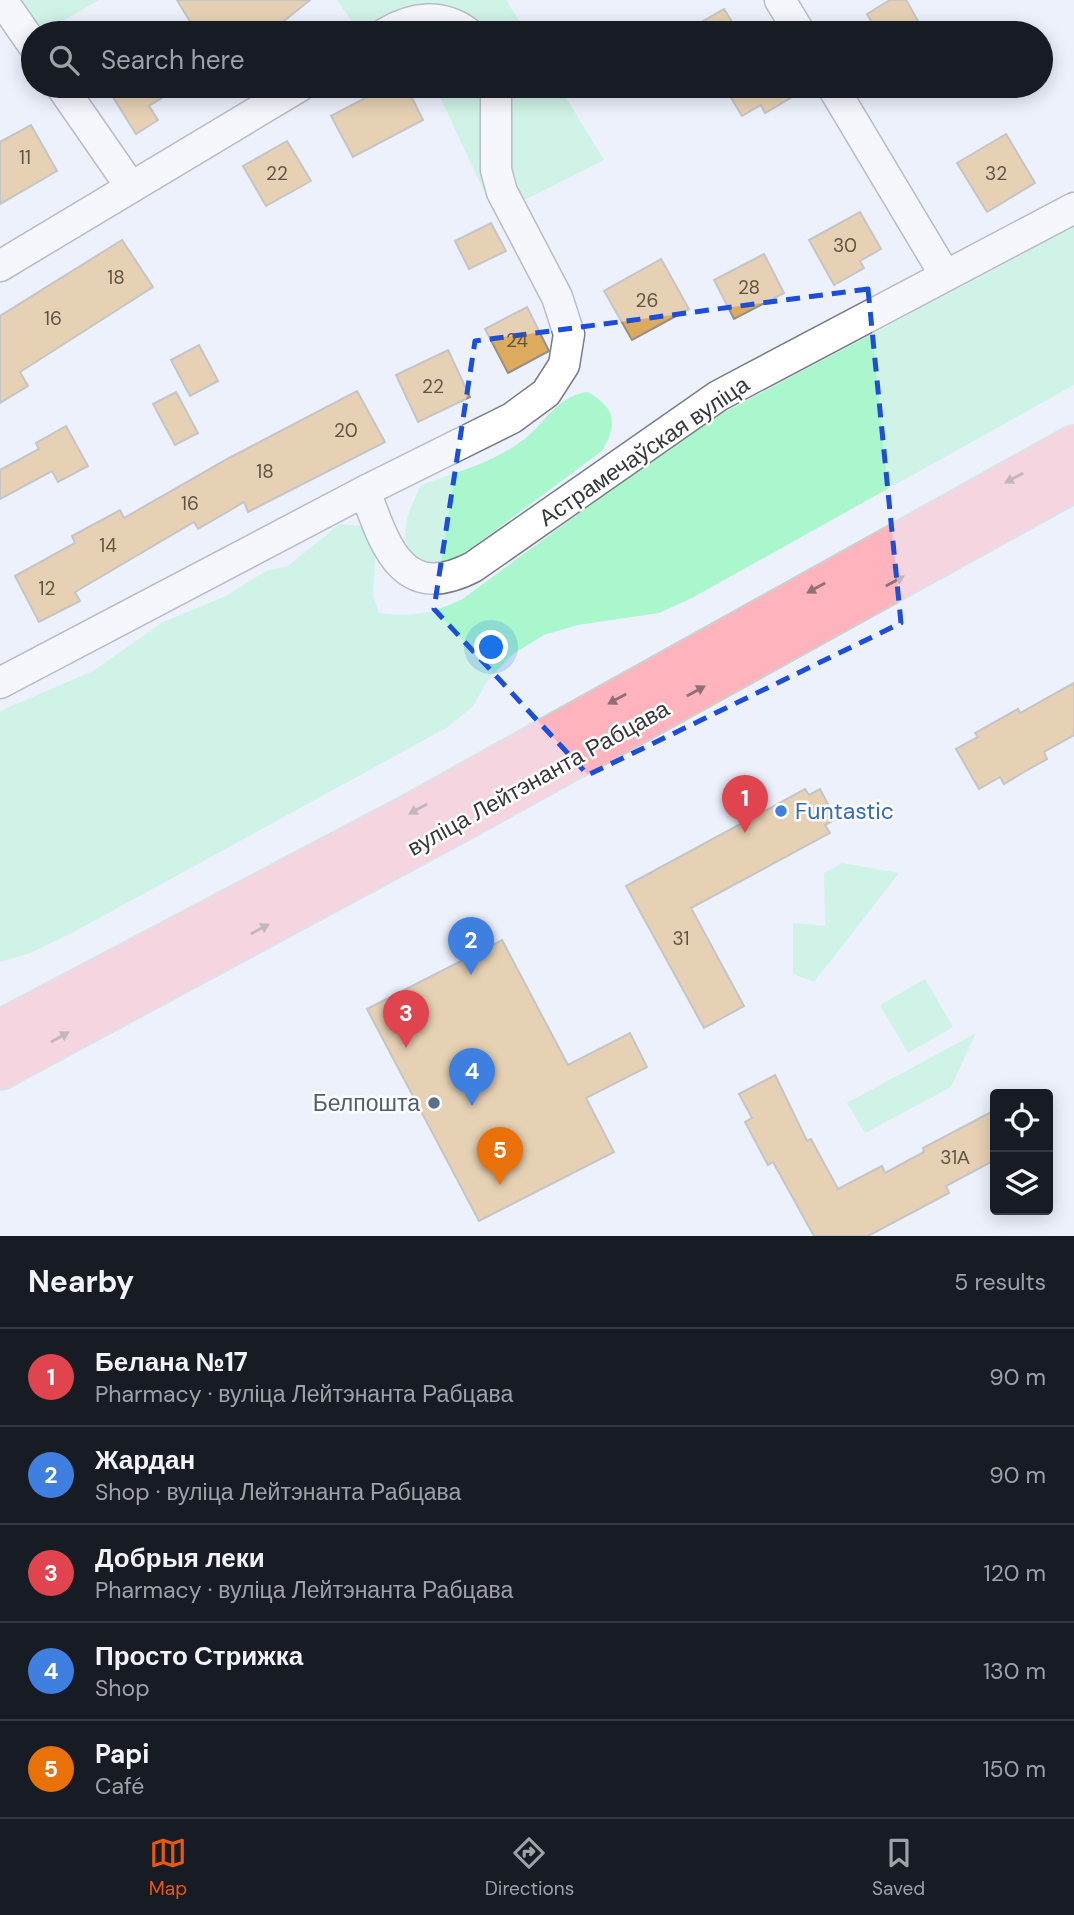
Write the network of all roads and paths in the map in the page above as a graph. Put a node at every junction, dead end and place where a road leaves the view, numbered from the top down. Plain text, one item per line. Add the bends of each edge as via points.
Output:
1 (2, 0) edge
2 (780, 0) edge
3 (414, 21) edge
4 (444, 21) edge
5 (793, 21) edge
6 (21, 28) edge
7 (69, 98) edge
8 (280, 98) edge
9 (496, 98) edge
10 (838, 98) edge
11 (131, 187) junction
12 (1074, 208) edge
13 (0, 266) edge
14 (945, 275) junction
15 (1074, 445) edge
16 (1074, 482) edge
17 (365, 491) junction
18 (0, 683) edge
19 (0, 1030) edge
20 (0, 1070) edge

1 - 6 street
2 - 5 street
3 - 4 street
7 - 11 street
8 - 11 street
9 - 17 street via 496,170 502,192 557,297 569,348 546,393 512,418
10 - 14 street
11 - 13 street
12 - 14 street, Астрамечаўская вуліца
14 - 17 street, Астрамечаўская вуліца via 718,396 455,577 438,580 415,575 398,561 386,548
15 -> 19 highway, вуліца Лейтэнанта Рабцава via 412,813
20 -> 16 highway, вуліца Лейтэнанта Рабцава
17 - 18 street

